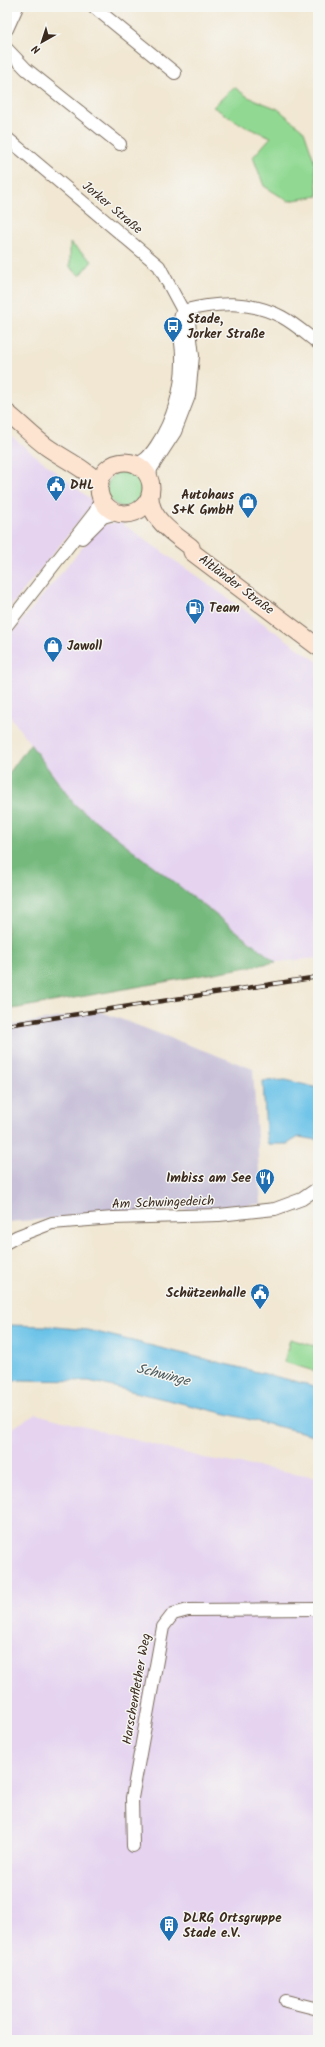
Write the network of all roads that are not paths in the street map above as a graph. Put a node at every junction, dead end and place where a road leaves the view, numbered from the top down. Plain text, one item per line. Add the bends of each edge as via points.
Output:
1 (17, 7) edge
2 (94, 7) edge
3 (7, 29) edge
4 (7, 49) edge
5 (175, 73) dead end
6 (7, 138) edge
7 (120, 144) dead end
8 (182, 311) junction
9 (318, 343) edge
10 (8, 414) edge
11 (132, 464) junction
12 (108, 469) junction
13 (150, 479) junction
14 (100, 491) junction
15 (150, 497) junction
16 (125, 513) junction
17 (192, 552) junction
18 (56, 563) junction
19 (7, 625) edge
20 (318, 647) edge
21 (318, 1188) edge
22 (7, 1242) edge
23 (318, 1609) edge
24 (133, 1846) dead end
25 (286, 2001) dead end
26 (318, 2009) edge

1 - 3 street
2 - 5 street
4 - 7 street via 26,69
6 - 8 street, Jorker Straße via 159,266
8 - 9 street via 205,305 241,303 282,318
8 - 11 street via 178,323 182,351 181,372 171,420 147,457
8 - 13 street, Jorker Straße via 189,322 192,342 191,390 168,444 151,469
10 - 12 main road via 83,461
10 - 14 main road via 28,433 90,475
11 - 12 main road via 120,463
11 - 13 main road via 142,469
12 - 14 main road via 102,476
13 - 15 main road
14 - 16 main road via 108,508
14 - 18 street via 96,510
15 - 16 main road via 144,507
15 - 17 main road, Altländer Straße via 155,513 191,547
16 - 17 main road, Altländer Straße via 144,517 186,553
16 - 18 street via 111,513 102,519
17 - 20 main road, Altländer Straße
18 - 19 street
21 - 22 street, Am Schwingedeich via 302,1199 275,1209 219,1215 113,1218 52,1223
23 - 24 street, Harschenflether Weg via 188,1610 173,1614 163,1627 132,1798
25 - 26 street

